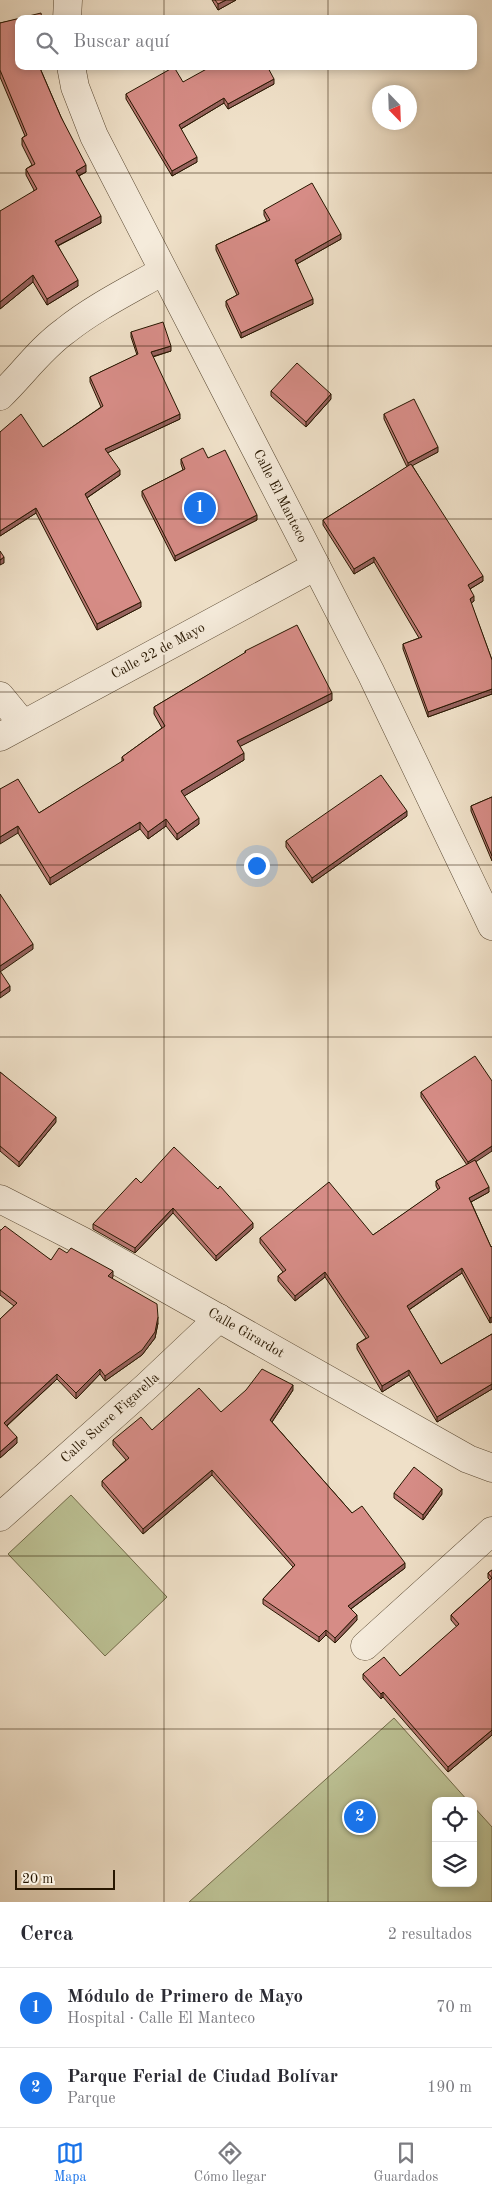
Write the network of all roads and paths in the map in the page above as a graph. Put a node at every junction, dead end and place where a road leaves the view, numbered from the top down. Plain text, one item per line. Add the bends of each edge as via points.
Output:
1 (68, 0) edge
2 (67, 15) edge
3 (72, 70) edge
4 (163, 271) junction
5 (0, 396) edge
6 (316, 566) junction
7 (0, 696) edge
8 (11, 731) edge
9 (492, 926) edge
10 (0, 1199) edge
11 (219, 1318) junction
12 (492, 1468) edge
13 (0, 1517) edge
14 (492, 1531) edge
15 (365, 1646) dead end

1 - 2 street
3 - 4 street, Calle El Manteco via 94,136
4 - 5 street via 64,331
4 - 6 street, Calle El Manteco
6 - 8 street, Calle 22 de Mayo
6 - 9 street, Calle El Manteco
7 - 8 street
10 - 11 street, Calle Girardot via 82,1240
11 - 12 street, Calle Girardot via 468,1459
11 - 13 street, Calle Sucre Figarella
14 - 15 street

